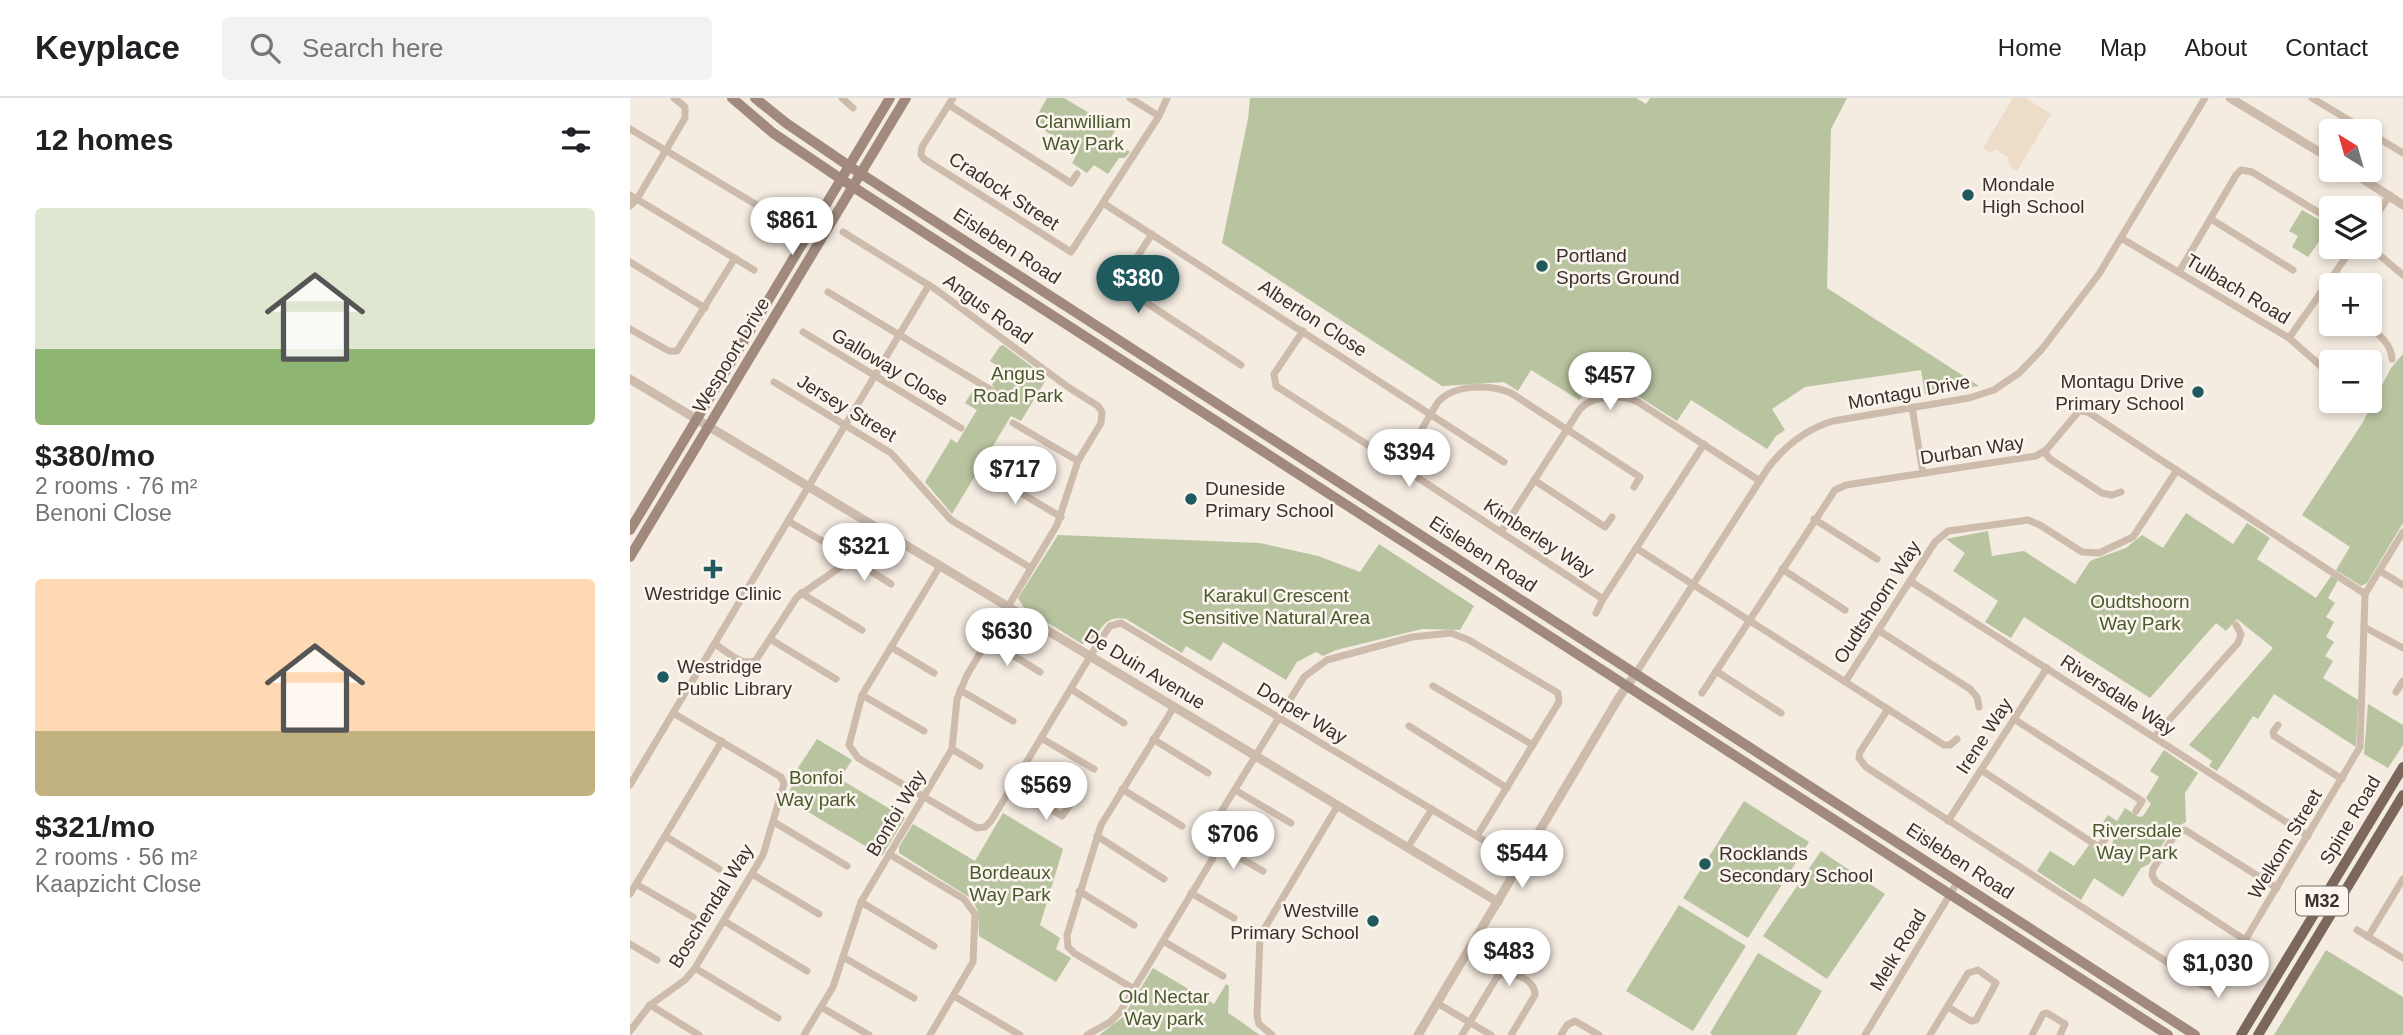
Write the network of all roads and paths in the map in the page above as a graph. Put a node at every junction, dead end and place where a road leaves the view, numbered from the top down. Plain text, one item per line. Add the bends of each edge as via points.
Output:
1 (674, 98) edge
2 (732, 98) edge
3 (755, 98) edge
4 (842, 98) edge
5 (890, 98) edge
6 (906, 98) edge
7 (1130, 98) edge
8 (1167, 98) edge
9 (2205, 98) edge
10 (2230, 98) edge
11 (2312, 98) edge
12 (951, 101) edge
13 (853, 108) dead end
14 (1159, 116) junction
15 (2347, 119) edge
16 (630, 129) edge
17 (2382, 140) edge
18 (666, 151) junction
19 (2319, 151) edge
20 (2403, 153) edge
21 (849, 166) junction
22 (860, 173) junction
23 (1077, 174) dead end
24 (841, 179) junction
25 (2369, 182) edge
26 (853, 187) junction
27 (2390, 195) junction
28 (634, 197) edge
29 (1103, 203) junction
30 (2403, 205) edge
31 (630, 206) edge
32 (2382, 207) edge
33 (2319, 213) edge
34 (2210, 219) junction
35 (785, 222) dead end
36 (843, 232) dead end
37 (1152, 234) junction
38 (2121, 238) junction
39 (2382, 257) edge
40 (735, 258) junction
41 (630, 262) edge
42 (754, 270) dead end
43 (2294, 270) dead end
44 (2179, 272) junction
45 (2403, 275) edge
46 (929, 285) junction
47 (828, 292) dead end
48 (2319, 293) edge
49 (705, 308) junction
50 (630, 329) edge
51 (1303, 331) junction
52 (803, 332) dead end
53 (900, 336) junction
54 (2379, 336) edge
55 (2289, 338) junction
56 (2392, 359) dead end
57 (2319, 364) edge
58 (1241, 365) dead end
59 (875, 377) junction
60 (630, 379) edge
61 (774, 382) dead end
62 (991, 390) dead end
63 (1912, 407) junction
64 (1431, 414) junction
65 (696, 419) junction
66 (1013, 423) dead end
67 (709, 426) junction
68 (846, 426) junction
69 (961, 428) dead end
70 (1567, 429) junction
71 (1704, 444) junction
72 (1371, 447) dead end
73 (2044, 452) junction
74 (1079, 461) junction
75 (1504, 462) dead end
76 (2177, 470) junction
77 (984, 471) dead end
78 (1923, 473) junction
79 (1534, 480) junction
80 (1760, 481) junction
81 (809, 487) junction
82 (1634, 488) dead end
83 (2120, 492) dead end
84 (1061, 517) junction
85 (1612, 517) dead end
86 (1814, 519) junction
87 (788, 522) junction
88 (872, 525) junction
89 (630, 530) edge
90 (1501, 532) junction
91 (2403, 532) edge
92 (824, 542) dead end
93 (1636, 548) junction
94 (630, 558) edge
95 (852, 559) junction
96 (1877, 559) dead end
97 (940, 566) junction
98 (1031, 568) junction
99 (1782, 569) junction
100 (2380, 570) junction
101 (1910, 581) junction
102 (891, 583) dead end
103 (1693, 583) junction
104 (2403, 585) edge
105 (801, 593) junction
106 (2365, 594) junction
107 (1603, 598) junction
108 (1008, 607) junction
109 (1845, 610) dead end
110 (1596, 613) dead end
111 (1749, 620) junction
112 (2236, 625) dead end
113 (2364, 626) junction
114 (862, 630) dead end
115 (1878, 631) junction
116 (771, 639) junction
117 (988, 640) junction
118 (715, 644) junction
119 (891, 647) junction
120 (2403, 648) edge
121 (1091, 657) junction
122 (2047, 668) junction
123 (1716, 671) junction
124 (1040, 672) dead end
125 (934, 673) dead end
126 (1636, 673) junction
127 (836, 679) dead end
128 (2403, 681) edge
129 (1845, 682) junction
130 (1433, 686) dead end
131 (1628, 686) junction
132 (1071, 689) junction
133 (960, 690) junction
134 (2396, 692) dead end
135 (1702, 693) dead end
136 (862, 695) junction
137 (1174, 707) junction
138 (1979, 707) dead end
139 (1888, 709) junction
140 (673, 713) junction
141 (1781, 713) dead end
142 (1278, 717) junction
143 (2014, 719) junction
144 (1013, 721) dead end
145 (1124, 723) dead end
146 (2278, 725) dead end
147 (1409, 726) dead end
148 (924, 731) dead end
149 (2154, 737) junction
150 (1041, 738) junction
151 (1153, 739) junction
152 (1957, 739) dead end
153 (722, 741) junction
154 (1533, 745) junction
155 (952, 749) junction
156 (1255, 756) junction
157 (980, 766) dead end
158 (2403, 766) edge
159 (1094, 769) dead end
160 (1981, 770) junction
161 (1208, 773) dead end
162 (2342, 779) junction
163 (630, 785) edge
164 (1012, 786) junction
165 (1507, 788) junction
166 (1122, 789) junction
167 (1235, 790) junction
168 (2403, 795) edge
169 (923, 797) junction
170 (1071, 803) dead end
171 (1338, 805) junction
172 (1432, 809) junction
173 (2136, 811) dead end
174 (1948, 821) junction
175 (774, 822) junction
176 (1291, 823) dead end
177 (1182, 826) dead end
178 (665, 836) junction
179 (1097, 836) junction
180 (1477, 836) junction
181 (2308, 836) junction
182 (2106, 838) dead end
183 (1217, 845) junction
184 (1408, 847) junction
185 (889, 854) junction
186 (1508, 855) dead end
187 (847, 866) dead end
188 (719, 869) dead end
189 (1263, 872) dead end
190 (752, 874) junction
191 (2403, 878) edge
192 (1164, 879) dead end
193 (1958, 881) junction
194 (636, 884) junction
195 (2277, 888) junction
196 (1079, 891) junction
197 (1191, 893) junction
198 (630, 894) edge
199 (1950, 894) junction
200 (1498, 901) junction
201 (861, 902) junction
202 (819, 914) dead end
203 (693, 917) dead end
204 (1234, 918) dead end
205 (724, 921) junction
206 (1134, 925) dead end
207 (2357, 930) dead end
208 (2368, 937) junction
209 (2245, 940) junction
210 (1163, 941) junction
211 (630, 944) edge
212 (934, 946) dead end
213 (843, 957) junction
214 (2403, 958) edge
215 (657, 960) dead end
216 (695, 968) junction
217 (807, 971) dead end
218 (1223, 976) dead end
219 (1134, 989) junction
220 (954, 996) junction
221 (914, 998) dead end
222 (1437, 1003) junction
223 (650, 1005) junction
224 (821, 1007) junction
225 (1948, 1007) junction
226 (778, 1018) dead end
227 (1470, 1022) junction
228 (630, 1031) edge
229 (699, 1035) edge
230 (804, 1035) edge
231 (869, 1035) edge
232 (930, 1035) edge
233 (1020, 1035) edge
234 (1087, 1035) edge
235 (1272, 1035) edge
236 (1418, 1035) edge
237 (1462, 1035) edge
238 (1491, 1035) edge
239 (1511, 1035) edge
240 (1561, 1035) edge
241 (1599, 1035) edge
242 (1865, 1035) edge
243 (1930, 1035) edge
244 (2032, 1035) edge
245 (2060, 1035) edge
246 (2168, 1035) edge
247 (2195, 1035) edge
248 (2241, 1035) edge
249 (2258, 1035) edge

1 - 18 street via 685,107 686,115
2 - 24 main road, Eisleben Road via 773,133
3 - 21 main road, Eisleben Road
4 - 13 street
5 - 21 main road, Wespoort Drive
6 - 22 main road, Wespoort Drive
7 - 14 street
8 - 14 street
9 - 38 street, Montagu Drive
10 - 19 street
11 - 15 street
12 - 23 street via 1071,183
12 - 29 street, Cradock Street via 921,155 1070,252
14 - 29 street
16 - 18 street
17 - 20 street
18 - 28 street
18 - 35 street
21 - 22 main road, Eisleben Road
21 - 24 main road, Wespoort Drive
22 - 26 main road, Wespoort Drive
22 - 126 main road, Eisleben Road
24 - 26 main road, Eisleben Road
24 - 65 main road, Wespoort Drive
25 - 27 street
26 - 67 main road, Wespoort Drive
26 - 131 main road, Eisleben Road
27 - 30 street
27 - 32 street
28 - 31 street
28 - 40 street
29 - 37 street, Alberton Close
33 - 34 street via 2244,170 2236,175
34 - 43 street
34 - 44 street
36 - 46 street, Angus Road
37 - 51 street, Alberton Close
37 - 58 street via 1121,286
38 - 44 street, Tulbach Road
38 - 63 street, Montagu Drive via 2099,274 2019,373 1980,395
39 - 45 street
40 - 42 street
40 - 49 street
41 - 49 street
44 - 55 street, Tulbach Road
46 - 53 street
46 - 74 street, Angus Road via 1098,406 1101,423
47 - 53 street
48 - 55 street
49 - 50 street via 674,352
51 - 64 street, Alberton Close
51 - 72 street via 1274,374 1276,386
52 - 59 street, Galloway Close
53 - 59 street
53 - 62 street
54 - 56 street
55 - 57 street, Tulbach Road
59 - 68 street
59 - 69 street, Galloway Close
60 - 65 street, De Duin Avenue
61 - 68 street, Jersey Street
63 - 78 street
63 - 80 street, Montagu Drive via 1818,426 1785,448
64 - 70 street via 1450,392 1495,388 1511,393
64 - 75 street, Alberton Close
64 - 90 street, Kimberley Way via 1405,455 1406,469
65 - 67 street, De Duin Avenue
65 - 89 main road, Wespoort Drive
66 - 74 street
67 - 81 street, De Duin Avenue
67 - 94 main road, Wespoort Drive
68 - 81 street
68 - 98 street, Jersey Street via 895,456 951,520
70 - 71 street via 1589,401 1626,398
70 - 79 street
70 - 82 street via 1640,477
71 - 80 street
71 - 93 street, Kimberley Way
73 - 76 street, Durban Way via 2076,412 2083,410
73 - 78 street, Durban Way
73 - 83 street via 2102,493
74 - 84 street, Angus Road
76 - 101 street, Oudtshoorn Way via 2136,534 2099,553 2082,552 2034,522 2021,520 1942,534
76 - 106 street, Durban Way
77 - 84 street
78 - 86 street, Durban Way via 1841,486
79 - 85 street via 1605,527
79 - 90 street
80 - 103 street, Montagu Drive
81 - 87 street
81 - 88 street, De Duin Avenue
84 - 98 street, Angus Road
86 - 96 street
86 - 99 street, Durban Way
87 - 92 street
87 - 118 street
88 - 95 street
88 - 97 street, De Duin Avenue
90 - 107 street, Kimberley Way
91 - 100 street
93 - 103 street
93 - 107 street, Kimberley Way
95 - 102 street
95 - 105 street
97 - 108 street, De Duin Avenue
97 - 119 street
98 - 108 street, Angus Road
99 - 109 street
99 - 111 street, Durban Way
100 - 104 street
100 - 106 street
101 - 115 street, Oudtshoorn Way
101 - 122 street, Riversdale Way
103 - 111 street
103 - 126 street, Montagu Drive
105 - 114 street
105 - 116 street
106 - 113 street, Welkom Street
107 - 110 street, Kimberley Way
108 - 117 street, Bonfoi Way
108 - 121 street, De Duin Avenue
111 - 123 street, Durban Way
111 - 129 street
112 - 149 street via 2241,634 2238,643
113 - 120 street
113 - 162 street, Welkom Street via 2361,741
115 - 129 street, Oudtshoorn Way
115 - 138 street via 1970,689
116 - 118 street via 749,663
116 - 127 street
117 - 124 street
117 - 133 street, Bonfoi Way
118 - 140 street
119 - 125 street
119 - 136 street
121 - 132 street, Dorper Way
121 - 137 street, De Duin Avenue
121 - 142 street, Dorper Way via 1110,626 1121,623
122 - 143 street, Irene Way
122 - 149 street, Riversdale Way
123 - 135 street, Durban Way
123 - 141 street
126 - 131 street
126 - 193 main road, Eisleben Road
128 - 134 street
129 - 139 street
130 - 154 street
131 - 199 main road, Eisleben Road
131 - 200 street
132 - 145 street
132 - 150 street, Dorper Way
133 - 144 street
133 - 155 street, Bonfoi Way
136 - 148 street
136 - 169 street via 851,751
137 - 151 street
137 - 156 street, De Duin Avenue
139 - 152 street via 1944,745
139 - 174 street, Welkom Street via 1860,752 1861,761
140 - 153 street, Boschendal Way
140 - 163 street
142 - 154 street via 1304,677 1327,660 1451,633 1558,694
142 - 156 street
142 - 172 street, Dorper Way
143 - 160 street, Irene Way
143 - 173 street via 2142,802
146 - 162 street via 2275,737
147 - 165 street
149 - 181 street, Riversdale Way
150 - 159 street
150 - 164 street, Dorper Way
151 - 161 street
151 - 166 street
153 - 175 street, Boschendal Way via 783,778
153 - 178 street
154 - 165 street
155 - 157 street
155 - 169 street, Bonfoi Way
156 - 167 street
156 - 171 street, De Duin Avenue
158 - 248 main road, Spine Road / M32
160 - 174 street, Irene Way
160 - 182 street via 2099,847
162 - 181 street, Welkom Street
164 - 169 street, Dorper Way via 991,821 981,828
164 - 170 street via 1062,816
165 - 180 street
166 - 177 street
166 - 179 street
167 - 176 street
167 - 183 street via 1219,821
168 - 249 main road, Spine Road / M32
169 - 185 street, Bonfoi Way
171 - 184 street, De Duin Avenue
171 - 235 street via 1260,936 1257,1016
172 - 180 street, Dorper Way
172 - 184 street
174 - 209 street, Welkom Street via 2204,986 2219,984
175 - 187 street
175 - 190 street, Boschendal Way
178 - 188 street
178 - 194 street
179 - 192 street
179 - 196 street
180 - 186 street, Dorper Way
181 - 195 street, Welkom Street
183 - 189 street
183 - 197 street
184 - 200 street, De Duin Avenue
185 - 201 street, Bonfoi Way
185 - 220 street via 964,899 975,914 973,962
190 - 202 street
190 - 205 street, Boschendal Way
191 - 208 street
193 - 199 street, Melk Road
193 - 247 main road, Eisleben Road
194 - 198 street
194 - 203 street
195 - 209 street, Welkom Street
195 - 209 street via 2185,830 2176,833 2153,869 2156,882
196 - 206 street
196 - 219 street via 1068,947
197 - 204 street
197 - 210 street
199 - 242 street, Melk Road
199 - 246 main road, Eisleben Road
200 - 222 street
201 - 212 street
201 - 213 street, Bonfoi Way
205 - 216 street, Boschendal Way
205 - 217 street
207 - 208 street
208 - 214 street
210 - 218 street
210 - 219 street
211 - 215 street
213 - 221 street
213 - 224 street, Bonfoi Way
216 - 223 street, Boschendal Way
216 - 226 street
219 - 234 street via 1117,1016
220 - 232 street
220 - 233 street
222 - 227 street
222 - 236 street
223 - 228 street, Boschendal Way
223 - 229 street
224 - 230 street, Bonfoi Way
224 - 231 street
225 - 225 street via 1972,970 1996,983 1976,1020
225 - 243 street
227 - 237 street
227 - 238 street
227 - 239 street via 1496,977 1511,972 1536,990
240 - 241 street via 1567,1024 1575,1021
244 - 245 street via 2047,1013 2064,1023

